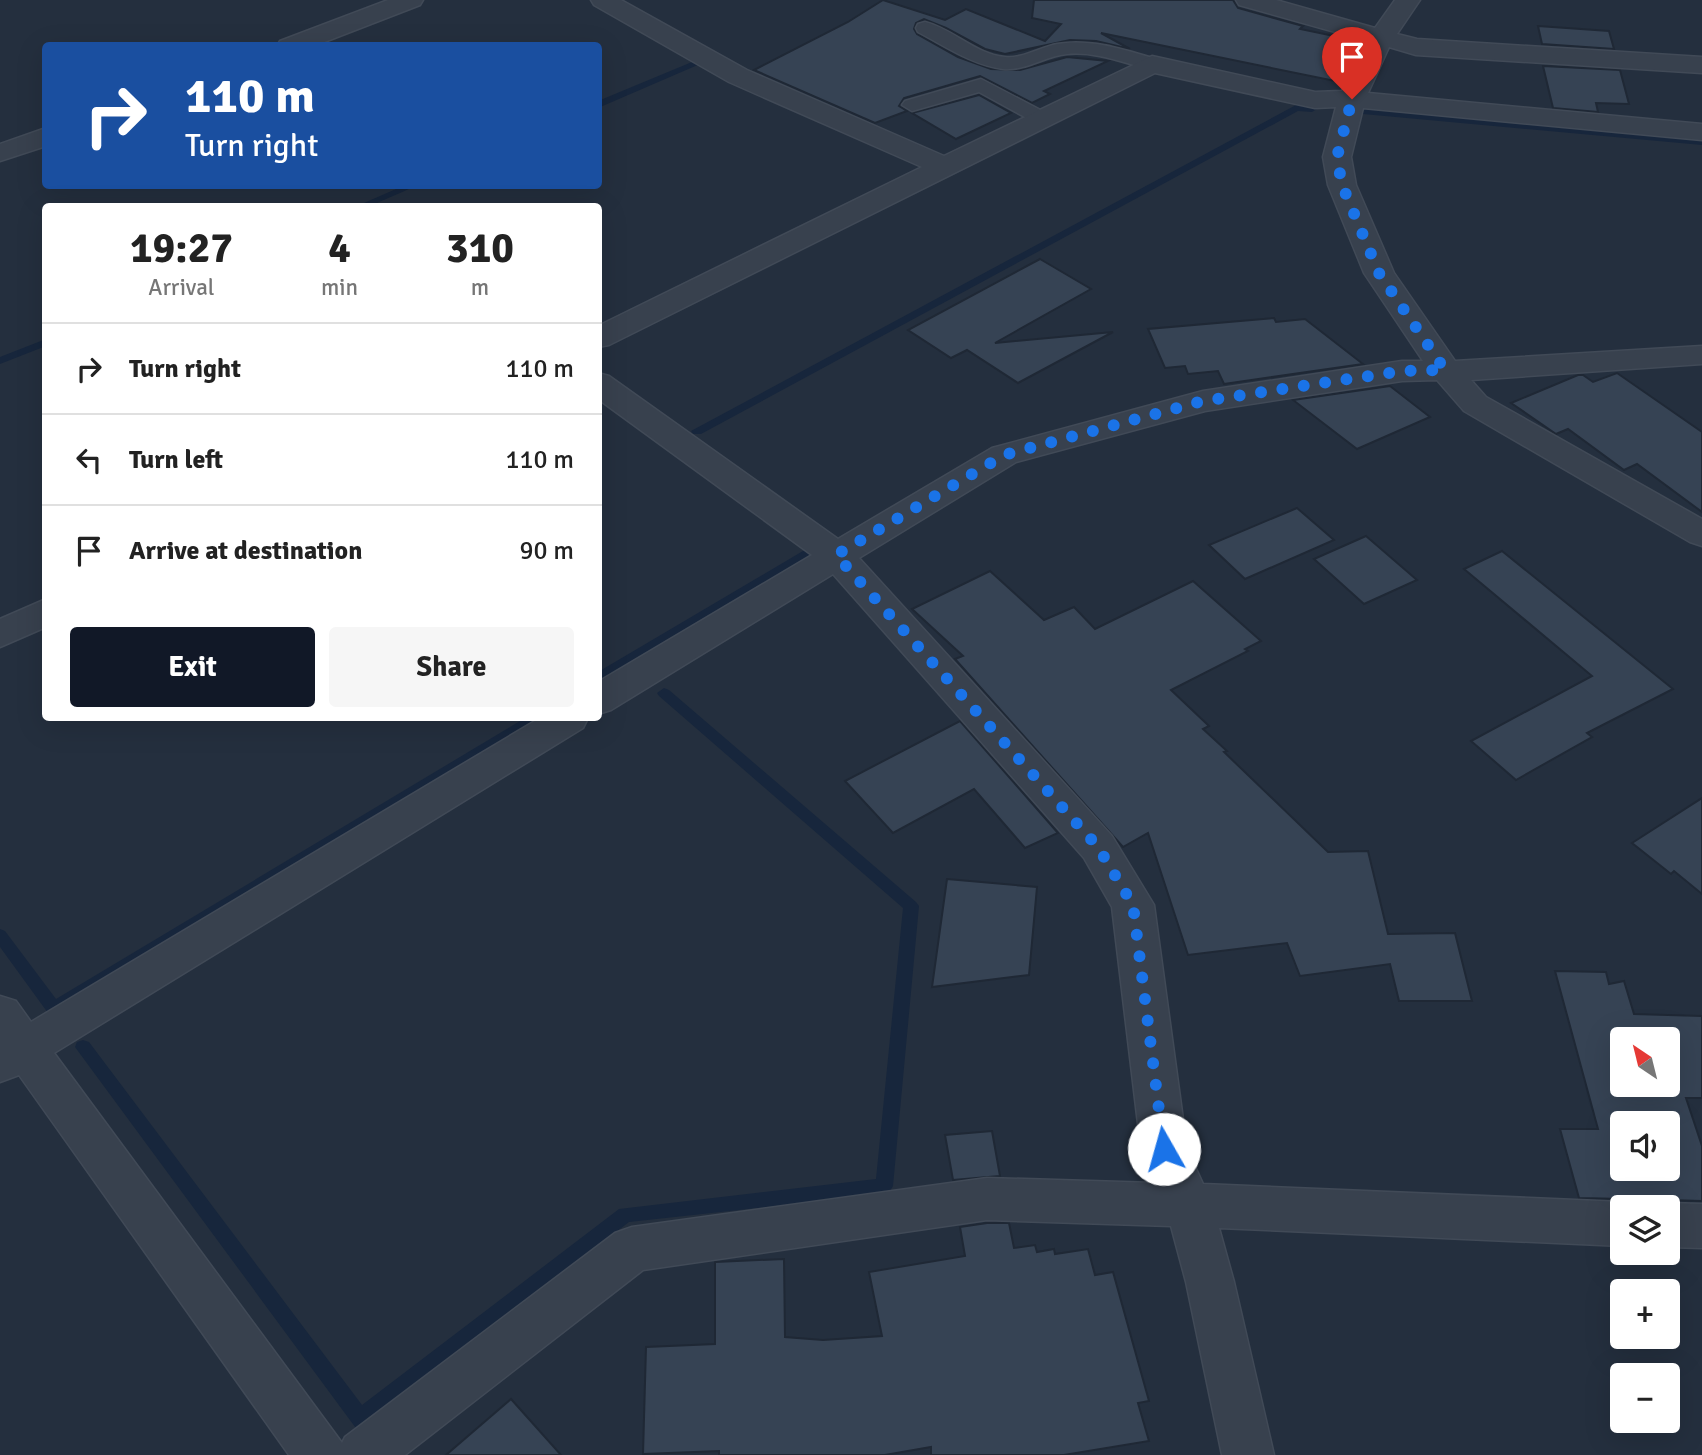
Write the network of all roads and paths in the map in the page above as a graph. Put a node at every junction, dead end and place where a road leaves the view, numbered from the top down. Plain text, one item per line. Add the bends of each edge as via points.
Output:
1 (411, 0) edge
2 (603, 0) edge
3 (1248, 0) edge
4 (1408, 0) edge
5 (925, 28) dead end
6 (1381, 38) junction
7 (300, 42) edge
8 (1152, 64) junction
9 (1702, 65) edge
10 (1352, 99) junction
11 (912, 105) dead end
12 (1041, 118) junction
13 (1702, 132) edge
14 (42, 137) edge
15 (0, 153) edge
16 (944, 166) junction
17 (602, 336) edge
18 (1702, 355) edge
19 (1445, 370) junction
20 (602, 386) edge
21 (1702, 534) edge
22 (836, 555) junction
23 (42, 613) edge
24 (0, 634) edge
25 (602, 697) edge
26 (564, 721) edge
27 (8, 1042) edge
28 (1189, 1205) junction
29 (1610, 1223) edge
30 (1680, 1225) edge
31 (1702, 1226) edge
32 (321, 1455) edge
33 (363, 1455) edge
34 (1248, 1455) edge

1 - 7 street
2 - 16 street via 738,76
3 - 6 street
4 - 6 street
5 - 8 lane via 1006,63 1072,48 1099,49
6 - 9 street via 1416,47
6 - 10 street
8 - 10 street via 1315,100
8 - 12 street
10 - 13 street
10 - 19 street via 1337,157 1342,185 1379,273
11 - 12 lane via 981,85
12 - 16 street
14 - 15 street
16 - 17 street
18 - 19 street
19 - 21 street via 1475,404
19 - 22 street via 1402,371 1203,401 1004,455
20 - 22 street
22 - 25 street
22 - 28 street via 1098,847 1133,905 1164,1149
23 - 24 street
26 - 27 street
27 - 32 street
28 - 29 street
28 - 33 street via 987,1199 632,1249
28 - 34 street
30 - 31 street

